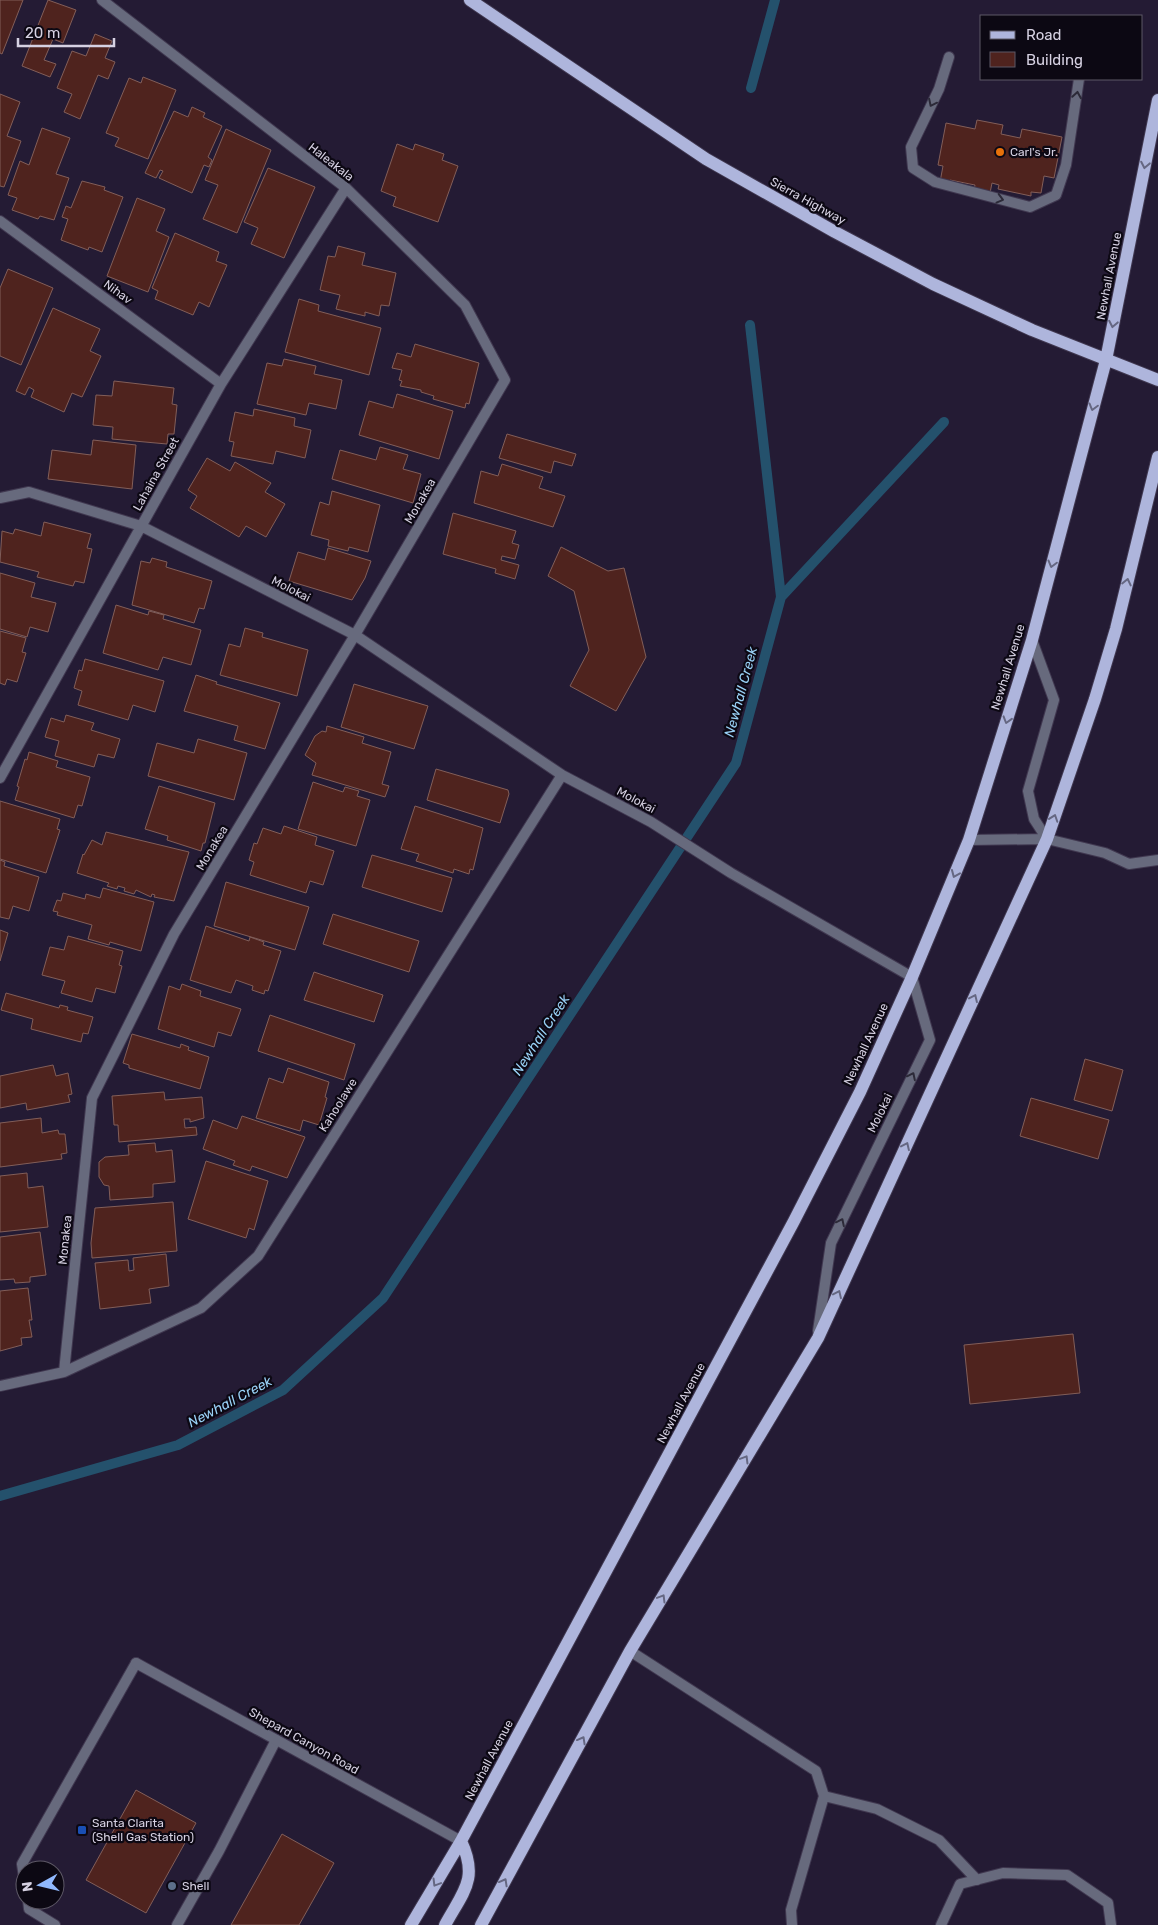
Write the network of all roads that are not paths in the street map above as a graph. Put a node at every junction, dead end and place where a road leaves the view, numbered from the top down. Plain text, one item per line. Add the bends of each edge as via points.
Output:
1 (102, 0) edge
2 (475, 4) edge
3 (949, 58) dead end
4 (1079, 80) edge
5 (1158, 100) edge
6 (346, 188) junction
7 (0, 221) edge
8 (1106, 360) junction
9 (505, 380) joint
10 (1158, 380) edge
11 (221, 384) junction
12 (1158, 457) edge
13 (0, 498) edge
14 (141, 526) junction
15 (355, 635) junction
16 (1032, 640) junction
17 (562, 775) junction
18 (0, 778) edge
19 (1046, 839) junction
20 (969, 840) junction
21 (1158, 860) edge
22 (912, 977) junction
23 (818, 1338) junction
24 (64, 1372) junction
25 (0, 1386) edge
26 (630, 1651) junction
27 (276, 1740) junction
28 (824, 1796) junction
29 (461, 1841) junction
30 (24, 1860) edge
31 (977, 1880) junction
32 (31, 1910) edge
33 (55, 1925) edge
34 (177, 1925) edge
35 (411, 1925) edge
36 (444, 1925) edge
37 (481, 1925) edge
38 (792, 1925) edge
39 (941, 1925) edge
40 (1111, 1925) edge

1 - 6 street, Haleakala
2 - 8 main road, Sierra Highway via 706,159 835,232 987,309
3 -> 4 street via 939,89 911,147 914,168 935,182 1030,207 1056,195 1066,165
5 -> 8 main road, Newhall Avenue
6 - 9 street, Haleakala via 465,305
6 - 11 street, Lahaina Street
7 - 11 street, Nihav
8 - 10 main road, Sierra Highway
8 -> 16 main road, Newhall Avenue
9 - 15 street, Monakea
11 - 14 street, Lahaina Street
19 -> 12 main road via 1113,638
13 - 14 street, Molokai via 29,492
14 - 15 street, Molokai
14 - 18 street, Lahaina Street
15 - 17 street, Molokai
15 - 24 street, Monakea via 174,934 92,1098
16 - 19 street via 1054,700 1028,791 1034,819
16 -> 20 main road, Newhall Avenue
17 - 22 street, Molokai via 651,822 731,873
17 - 24 street, Kahoolawe via 258,1256 201,1308
19 - 20 street
19 - 21 street via 1105,853 1129,864
23 -> 19 main road
20 -> 22 main road, Newhall Avenue
23 -> 22 street, Molokai via 831,1243 930,1040
22 - 29 main road, Newhall Avenue via 860,1092 794,1221
26 -> 23 main road
24 - 25 street
26 - 28 street via 816,1771
37 -> 26 main road
27 - 29 street, Shepard Canyon Road
27 - 30 street, Shepard Canyon Road via 136,1663
27 - 34 street
28 - 31 street via 877,1809 939,1840
28 - 38 street via 791,1910
29 -> 35 main road, Newhall Avenue
29 - 36 main road via 469,1857 468,1882
31 - 39 street via 960,1884
31 - 40 street via 1003,1873 1067,1875 1108,1903
32 - 33 street

